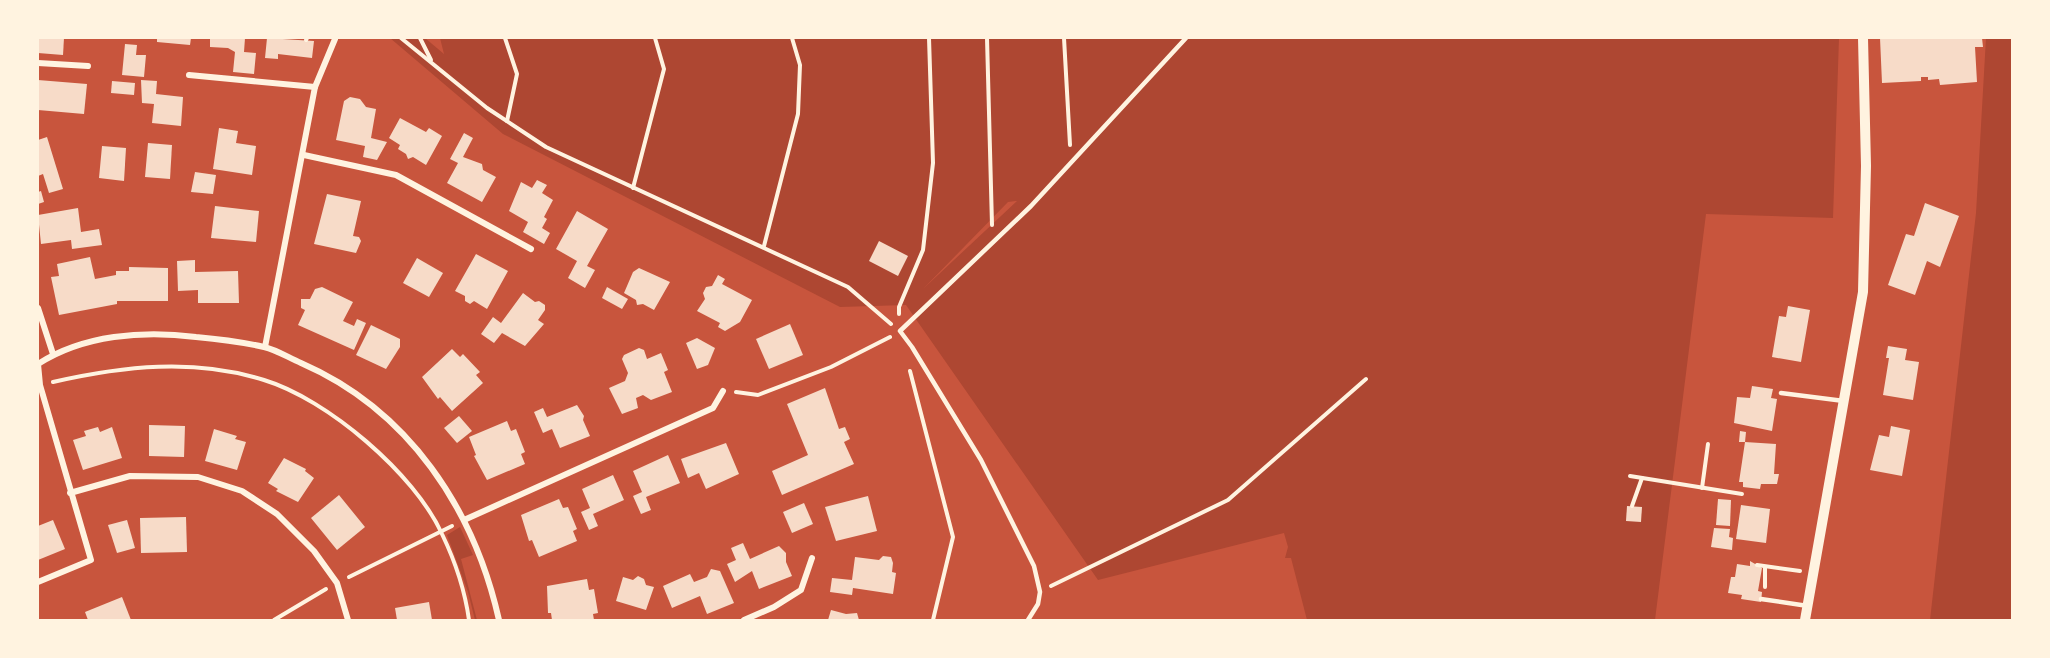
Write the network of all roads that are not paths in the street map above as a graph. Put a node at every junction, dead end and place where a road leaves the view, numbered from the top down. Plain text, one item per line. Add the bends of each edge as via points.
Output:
1 (1186, 38) edge
2 (1863, 38) edge
3 (335, 39) edge
4 (38, 63) edge
5 (88, 66) dead end
6 (189, 75) dead end
7 (315, 87) junction
8 (304, 155) junction
9 (531, 249) dead end
10 (38, 308) edge
11 (265, 347) junction
12 (53, 354) junction
13 (38, 364) edge
14 (723, 391) road end
15 (1781, 393) dead end
16 (1844, 401) junction
17 (70, 493) junction
18 (464, 520) junction
19 (812, 558) dead end
20 (38, 582) edge
21 (1762, 599) road end
22 (1808, 606) junction
23 (348, 621) edge
24 (499, 621) edge
25 (744, 621) edge
26 (1028, 621) edge
27 (1805, 621) edge

1 - 26 lane via 1071,164 900,331 981,460 1034,566 1040,592
2 - 16 street via 1865,253 1857,334
3 - 7 street
4 - 5 street
6 - 7 street
7 - 8 street
8 - 9 street via 396,174
8 - 11 street
10 - 12 street
11 - 12 street via 176,334 92,340
11 - 18 street via 327,374 379,410 429,461
12 - 13 street
13 - 17 street via 40,385
14 - 18 street via 713,408
15 - 16 lane
16 - 22 street
17 - 20 street via 91,560
17 - 23 street via 130,476 198,477 242,490 277,514 314,551 337,583
18 - 24 street via 482,556
19 - 25 street via 801,590
21 - 22 lane
22 - 27 street

